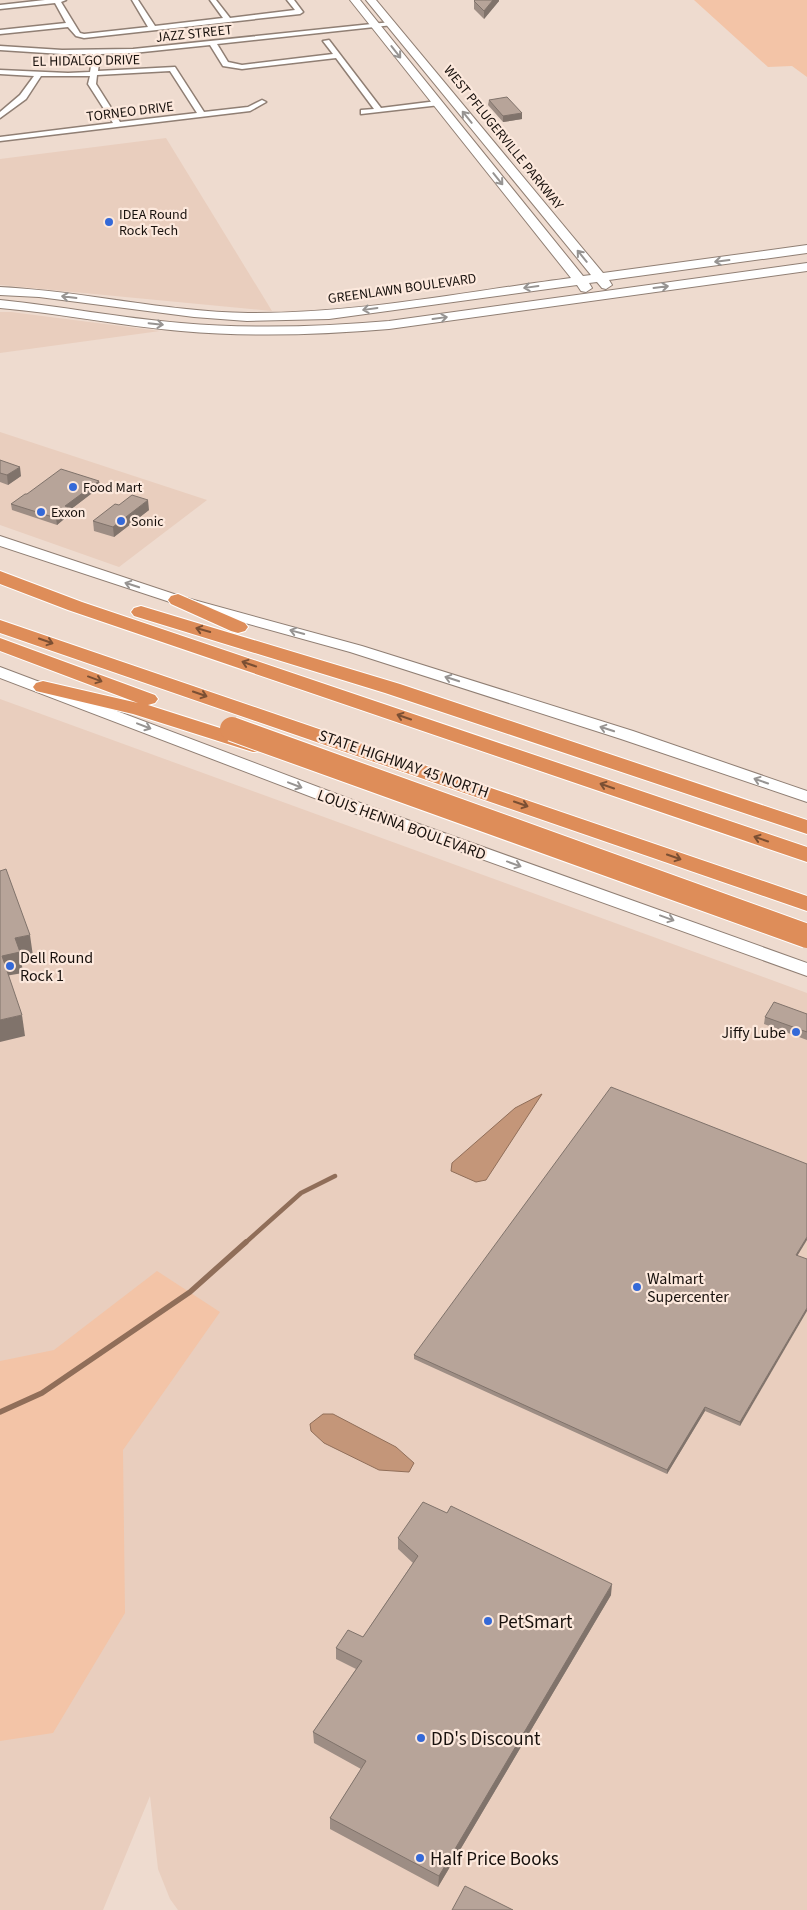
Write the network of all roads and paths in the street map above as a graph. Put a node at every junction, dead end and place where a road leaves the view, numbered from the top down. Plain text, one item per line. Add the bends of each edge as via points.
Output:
1 (63, 0) edge
2 (135, 0) edge
3 (213, 0) edge
4 (290, 0) edge
5 (355, 0) edge
6 (371, 0) edge
7 (57, 1) edge
8 (0, 7) edge
9 (228, 20) junction
10 (391, 24) junction
11 (70, 25) junction
12 (189, 25) junction
13 (376, 26) junction
14 (153, 29) junction
15 (0, 32) edge
16 (200, 34) junction
17 (192, 35) junction
18 (327, 41) dead end
19 (211, 44) junction
20 (200, 45) junction
21 (0, 48) edge
22 (98, 52) junction
23 (338, 56) junction
24 (0, 72) edge
25 (39, 74) junction
26 (94, 74) junction
27 (262, 102) dead end
28 (437, 103) junction
29 (379, 110) junction
30 (364, 112) dead end
31 (202, 115) junction
32 (0, 116) edge
33 (118, 125) junction
34 (0, 139) edge
35 (486, 139) junction
36 (467, 142) junction
37 (807, 250) edge
38 (807, 267) edge
39 (599, 277) junction
40 (580, 280) junction
41 (0, 291) edge
42 (613, 293) junction
43 (592, 296) junction
44 (117, 303) junction
45 (0, 304) edge
46 (108, 317) junction
47 (0, 541) edge
48 (0, 573) edge
49 (0, 577) edge
50 (178, 600) junction
51 (0, 626) edge
52 (0, 644) edge
53 (0, 672) edge
54 (43, 687) junction
55 (807, 797) edge
56 (807, 825) edge
57 (807, 855) edge
58 (807, 904) edge
59 (807, 936) edge
60 (807, 970) edge

1 - 7 street
2 - 14 street
3 - 9 street
4 - 9 street via 300,12
5 - 13 main road, WEST PFLUGERVILLE PARKWAY
6 - 10 main road, WEST PFLUGERVILLE PARKWAY
7 - 8 street
7 - 11 street
9 - 12 street
10 - 13 street, JAZZ STREET
35 -> 10 main road, WEST PFLUGERVILLE PARKWAY
11 - 14 street via 78,35 84,36
11 - 15 street
12 - 14 street
12 - 16 street
12 - 17 street
13 - 19 street, JAZZ STREET
13 -> 28 main road, WEST PFLUGERVILLE PARKWAY
16 - 17 street
16 - 19 street
17 - 20 street
18 - 23 street
19 - 20 street, JAZZ STREET
19 - 23 street via 226,64 242,67
20 - 22 street, JAZZ STREET
21 - 22 street, JAZZ STREET
22 - 26 street
23 - 29 street
24 - 25 street, EL HIDALGO DRIVE
25 - 26 street, EL HIDALGO DRIVE
25 - 32 street via 23,97
26 - 31 street, EL HIDALGO DRIVE via 172,69
26 - 33 street via 92,84
27 - 31 street, TORNEO DRIVE via 250,109
28 - 29 street
28 - 36 main road, WEST PFLUGERVILLE PARKWAY
29 - 30 street
31 - 33 street, TORNEO DRIVE
33 - 34 street, TORNEO DRIVE
35 - 36 main road
39 -> 35 main road, WEST PFLUGERVILLE PARKWAY
36 -> 40 main road, WEST PFLUGERVILLE PARKWAY
37 -> 39 main road, GREENLAWN BOULEVARD
42 -> 38 main road, GREENLAWN BOULEVARD
39 - 40 main road, GREENLAWN BOULEVARD
39 - 42 main road, WEST PFLUGERVILLE PARKWAY
40 - 43 main road, WEST PFLUGERVILLE PARKWAY
40 -> 44 main road, GREENLAWN BOULEVARD via 329,315 247,317
44 -> 41 main road, GREENLAWN BOULEVARD
42 - 43 main road, GREENLAWN BOULEVARD
46 -> 43 main road, GREENLAWN BOULEVARD via 220,330 321,331 389,325
44 - 46 main road
45 - 46 main road, GREENLAWN BOULEVARD
50 -> 47 main road
56 -> 48 highway via 236,639
57 -> 49 highway via 76,606
55 -> 50 main road via 627,735 356,649
50 - 56 highway via 241,629
51 -> 58 highway, STATE HIGHWAY 45 NORTH
52 -> 59 highway, bridge
53 - 54 main road, LOUIS HENNA BOULEVARD
54 - 59 highway, bridge via 139,709 393,793 666,896
54 -> 60 main road, LOUIS HENNA BOULEVARD via 356,808

